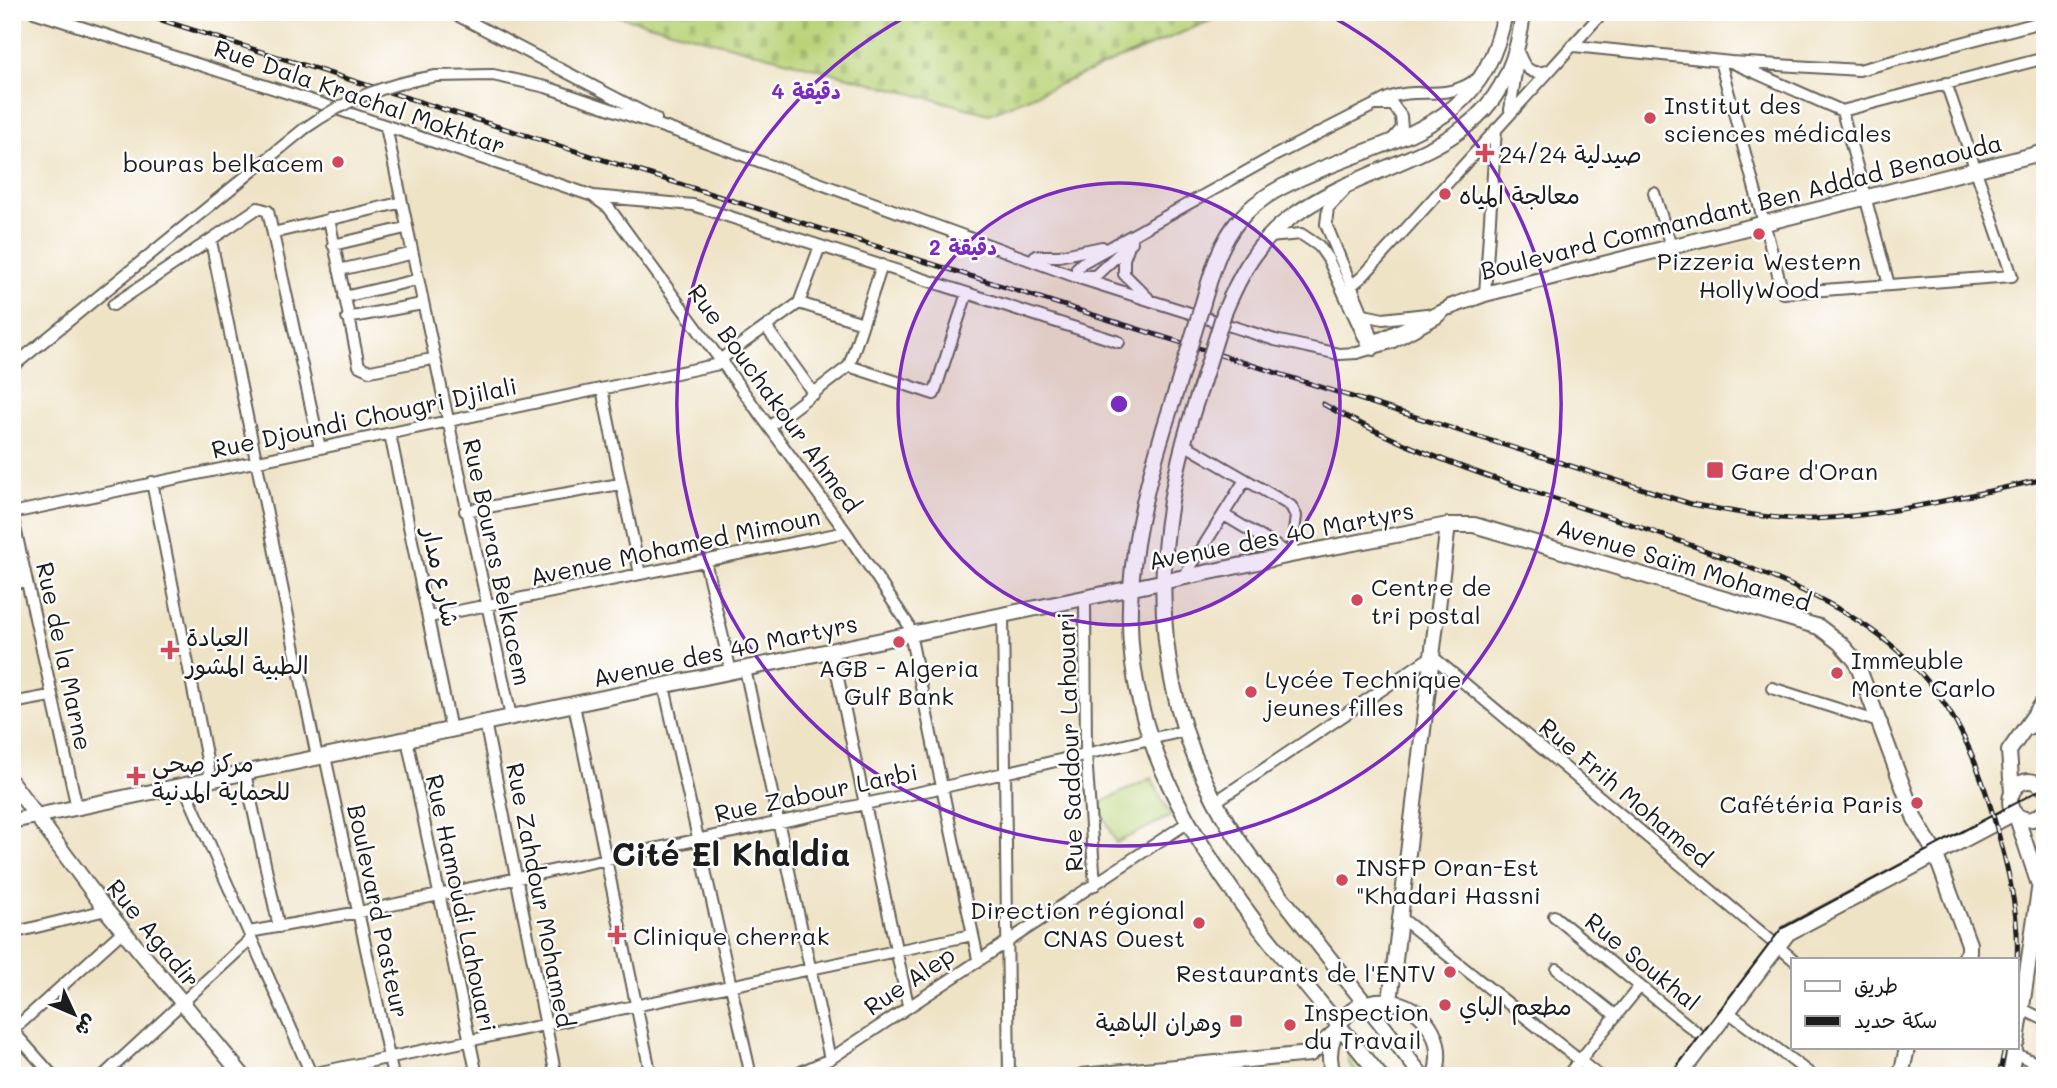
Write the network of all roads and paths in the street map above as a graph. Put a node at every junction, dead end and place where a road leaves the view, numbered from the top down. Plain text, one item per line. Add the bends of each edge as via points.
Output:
1 (34, 12) edge
2 (451, 12) edge
3 (1505, 12) edge
4 (1523, 12) edge
5 (1603, 12) edge
6 (2045, 21) edge
7 (1587, 30) junction
8 (1574, 46) junction
9 (1604, 47) junction
10 (1519, 49) junction
11 (2045, 58) edge
12 (1725, 62) junction
13 (1547, 71) junction
14 (1486, 73) junction
15 (1946, 83) junction
16 (1374, 106) junction
17 (1842, 111) junction
18 (1509, 113) junction
19 (386, 127) junction
20 (1496, 129) junction
21 (687, 135) junction
22 (1392, 140) junction
23 (2041, 153) edge
24 (1975, 169) junction
25 (2045, 175) edge
26 (1352, 184) junction
27 (1654, 192) dead end
28 (593, 196) junction
29 (1866, 197) junction
30 (399, 203) junction
31 (329, 219) junction
32 (1764, 224) junction
33 (405, 228) junction
34 (1143, 230) junction
35 (273, 233) junction
36 (1269, 237) junction
37 (211, 241) junction
38 (1132, 242) junction
39 (333, 244) junction
40 (820, 246) junction
41 (1671, 246) junction
42 (410, 254) junction
43 (1021, 255) junction
44 (882, 265) junction
45 (339, 270) junction
46 (1366, 273) junction
47 (1079, 278) junction
48 (416, 281) junction
49 (1889, 285) junction
50 (1348, 290) junction
51 (967, 293) junction
52 (1485, 294) junction
53 (344, 297) junction
54 (1356, 299) junction
55 (799, 303) junction
56 (422, 304) junction
57 (113, 305) dead end
58 (1158, 305) junction
59 (1450, 307) junction
60 (1427, 314) junction
61 (1364, 315) junction
62 (347, 318) junction
63 (863, 323) junction
64 (766, 327) junction
65 (1119, 342) dead end
66 (1371, 345) junction
67 (432, 359) junction
68 (722, 361) junction
69 (849, 366) junction
70 (12, 367) edge
71 (602, 389) junction
72 (814, 394) junction
73 (446, 422) junction
74 (769, 427) junction
75 (390, 434) junction
76 (1182, 443) junction
77 (320, 448) junction
78 (256, 462) junction
79 (1245, 480) junction
80 (152, 482) junction
81 (620, 484) junction
82 (465, 511) junction
83 (12, 513) edge
84 (1224, 514) junction
85 (1448, 525) junction
86 (846, 531) junction
87 (1292, 555) junction
88 (705, 561) junction
89 (640, 574) junction
90 (1184, 577) junction
91 (26, 581) junction
92 (1163, 582) junction
93 (12, 584) edge
94 (1131, 589) junction
95 (1085, 598) junction
96 (486, 606) junction
97 (1003, 615) junction
98 (429, 617) junction
99 (910, 634) junction
100 (832, 650) junction
101 (1432, 656) junction
102 (738, 671) junction
103 (664, 686) junction
104 (1772, 688) dead end
105 (50, 696) junction
106 (2045, 700) edge
107 (12, 703) edge
108 (574, 705) junction
109 (511, 717) junction
110 (485, 722) junction
111 (2045, 722) edge
112 (1882, 723) junction
113 (451, 730) junction
114 (1184, 731) junction
115 (2022, 732) junction
116 (1149, 739) junction
117 (407, 740) junction
118 (1086, 754) junction
119 (321, 756) junction
120 (2008, 764) junction
121 (1005, 771) junction
122 (245, 773) junction
123 (211, 780) junction
124 (12, 783) edge
125 (184, 786) junction
126 (2041, 786) edge
127 (944, 787) junction
128 (2011, 792) junction
129 (1216, 802) junction
130 (865, 803) junction
131 (77, 807) junction
132 (2045, 811) edge
133 (2015, 814) junction
134 (34, 816) junction
135 (12, 821) edge
136 (779, 821) junction
137 (1187, 823) junction
138 (699, 838) junction
139 (2045, 849) edge
140 (1935, 853) junction
141 (606, 858) junction
142 (516, 877) junction
143 (2039, 884) junction
144 (1095, 885) junction
145 (440, 894) junction
146 (106, 910) junction
147 (359, 912) junction
148 (1554, 916) dead end
149 (1400, 917) junction
150 (279, 927) junction
151 (123, 932) junction
152 (12, 933) edge
153 (250, 935) junction
154 (972, 935) junction
155 (1008, 942) junction
156 (1776, 945) junction
157 (896, 951) junction
158 (1792, 958) edge
159 (1964, 958) edge
160 (978, 959) junction
161 (1557, 969) dead end
162 (809, 970) junction
163 (730, 986) junction
164 (1640, 986) junction
165 (1390, 1001) junction
166 (182, 1004) junction
167 (1366, 1004) junction
168 (636, 1005) junction
169 (908, 1005) junction
170 (2024, 1010) junction
171 (1727, 1011) junction
172 (1615, 1015) junction
173 (2045, 1020) edge
174 (545, 1025) junction
175 (1337, 1028) junction
176 (12, 1030) edge
177 (2018, 1035) edge
178 (470, 1040) junction
179 (1706, 1040) junction
180 (2018, 1049) edge
181 (1904, 1050) edge
182 (2014, 1050) edge
183 (389, 1057) junction
184 (830, 1059) junction
185 (1579, 1060) junction
186 (2045, 1067) edge
187 (1686, 1074) edge
188 (312, 1075) edge
189 (53, 1076) edge
190 (103, 1076) edge
191 (243, 1076) edge
192 (393, 1076) edge
193 (477, 1076) edge
194 (556, 1076) edge
195 (651, 1076) edge
196 (751, 1076) edge
197 (792, 1076) edge
198 (1009, 1076) edge
199 (1082, 1076) edge
200 (1334, 1076) edge
201 (1380, 1076) edge
202 (1422, 1076) edge
203 (1435, 1076) edge
204 (1567, 1076) edge
205 (1599, 1076) edge
206 (1813, 1076) edge
207 (1901, 1076) edge
208 (2010, 1076) edge

1 - 19 street, Rue Dala Krachal Mokhtar
2 - 21 street
3 - 14 main road
4 - 10 main road
5 - 7 street
6 - 12 street via 1859,69
7 - 8 street
7 - 9 street
8 - 9 street
8 - 13 street
9 - 12 street
10 - 13 street via 1528,69 1536,74
10 - 18 street
10 - 26 main road via 1504,85 1474,121 1428,149
11 - 15 street
12 - 17 street
12 - 32 street
13 - 18 street
14 - 16 street via 1456,91 1397,94
14 - 22 main road via 1456,108
15 - 17 street
15 - 24 street
16 - 22 street via 1393,105 1401,116 1402,128
16 - 34 street
17 - 29 street
18 - 20 street
19 - 28 street, Rue Dala Krachal Mokhtar
19 - 30 street, Rue Bouras Belkacem
20 - 46 street
20 - 52 street
21 - 43 street, Boulevard Commandant Ben Addad Benaouda
21 - 70 street, Boulevard Commandant Ben Addad Benaouda, bridge via 515,79 470,73 403,81 363,94 304,129
22 - 94 main road, bridge via 1295,180 1256,204 1220,250 1152,469
23 - 24 main road, Boulevard Commandant Ben Addad Benaouda
23 - 25 street
24 - 29 main road, Boulevard Commandant Ben Addad Benaouda
24 - 49 street via 2012,276
26 - 36 main road via 1291,217
26 - 50 street via 1326,214
27 - 41 street
28 - 40 street via 693,205
28 - 68 street, Rue Bouchakour Ahmed via 609,208
29 - 32 main road, Boulevard Commandant Ben Addad Benaouda
29 - 49 street
30 - 31 street
30 - 33 street, Rue Bouras Belkacem
31 - 35 street
31 - 39 street
32 - 41 main road, Boulevard Commandant Ben Addad Benaouda
32 - 49 street via 1783,293
33 - 39 street
33 - 42 street, Rue Bouras Belkacem
34 - 38 street
34 - 43 street via 1073,254
34 - 47 street via 1082,263 1076,271
35 - 37 street via 268,211 258,208
35 - 77 street
36 - 50 street via 1295,233 1308,237 1324,251
36 - 76 main road, bridge via 1241,276 1224,313
37 - 57 street
37 - 78 street, Boulevard Pasteur
38 - 47 street via 1101,273
38 - 58 street via 1124,259 1124,274
39 - 45 street
40 - 44 street
40 - 55 street
41 - 52 main road, Boulevard Commandant Ben Addad Benaouda
42 - 45 street
42 - 48 street, Rue Bouras Belkacem
43 - 47 street, Boulevard Commandant Ben Addad Benaouda
44 - 51 street
44 - 63 street
45 - 53 street
46 - 50 street
46 - 54 street
47 - 58 street, Boulevard Commandant Ben Addad Benaouda
48 - 53 street
48 - 56 street, Rue Bouras Belkacem
50 - 54 street
50 - 66 street
51 - 65 street
51 - 69 street via 934,394
52 - 59 main road, Boulevard Commandant Ben Addad Benaouda
53 - 62 street
54 - 61 street
55 - 63 street
55 - 64 street
56 - 62 street
56 - 67 street, Rue Bouras Belkacem
58 - 66 street, Boulevard Commandant Ben Addad Benaouda via 1327,352
59 - 60 street, Boulevard Commandant Ben Addad Benaouda
59 - 66 street, Boulevard Commandant Ben Addad Benaouda via 1437,318
60 - 61 street via 1378,320
60 - 66 street, Boulevard Commandant Ben Addad Benaouda
61 - 66 street
62 - 67 street via 357,363 366,370
63 - 69 street
64 - 68 street
64 - 72 street
67 - 73 street, Rue Bouras Belkacem
68 - 71 street, Rue Djoundi Chougri Djilali
68 - 74 street, Rue Bouchakour Ahmed
69 - 72 street
71 - 73 street, Rue Djoundi Chougri Djilali
71 - 81 street
72 - 74 street
73 - 75 street, Rue Djoundi Chougri Djilali
73 - 82 street, Rue Bouras Belkacem
74 - 86 street, Rue Bouchakour Ahmed
75 - 77 street, Rue Djoundi Chougri Djilali
75 - 98 street, شارع مدار
76 - 79 street
76 - 92 main road via 1169,498
77 - 78 street, Rue Djoundi Chougri Djilali
78 - 80 street, Rue Djoundi Chougri Djilali
78 - 119 street, Boulevard Pasteur
79 - 84 street
79 - 87 street via 1291,506 1296,516
80 - 83 street, Rue Djoundi Chougri Djilali
80 - 123 street
81 - 82 street
81 - 89 street
82 - 96 street, Rue Bouras Belkacem
83 - 91 street, Rue de la Marne
84 - 87 street
84 - 90 street
85 - 87 main road, Avenue des 40 Martyrs
85 - 101 main road
85 - 112 main road, Avenue Saïm Mohamed via 1475,525 1819,627 1856,661
86 - 88 street, Avenue Mohamed Mimoun
86 - 99 street, Rue Bouchakour Ahmed via 908,624
87 - 90 main road, Avenue des 40 Martyrs
88 - 89 street, Avenue Mohamed Mimoun
88 - 102 street
89 - 96 street, Avenue Mohamed Mimoun
90 - 92 main road, Avenue des 40 Martyrs
91 - 93 street
91 - 105 street, Rue de la Marne
92 - 94 main road, Avenue des 40 Martyrs
92 - 114 main road via 1172,684
94 - 95 main road, Avenue des 40 Martyrs
94 - 116 main road via 1132,636
95 - 97 main road, Avenue des 40 Martyrs
95 - 118 street, Rue Saddour Lahouari
96 - 98 street, Avenue Mohamed Mimoun
96 - 109 street, Rue Bouras Belkacem
97 - 99 main road, Avenue des 40 Martyrs
97 - 121 street
98 - 113 street, شارع مدار
99 - 100 main road, Avenue des 40 Martyrs
99 - 127 street, Rue Bouchakour Ahmed
100 - 102 main road, Avenue des 40 Martyrs
100 - 130 street
101 - 129 street
101 - 149 main road
101 - 156 street, Rue Frih Mohamed
102 - 103 main road, Avenue des 40 Martyrs
102 - 136 street
103 - 108 main road, Avenue des 40 Martyrs
103 - 138 street
104 - 112 street
105 - 107 street
105 - 131 street, Rue de la Marne
106 - 115 main road
108 - 109 main road, Avenue des 40 Martyrs
108 - 141 street
109 - 110 main road, Avenue des 40 Martyrs
110 - 113 main road, Avenue des 40 Martyrs
110 - 142 street, Rue Zahdour Mohamed
111 - 115 street
112 - 140 main road, Avenue Saïm Mohamed via 1916,819
113 - 117 main road, Avenue des 40 Martyrs
114 - 116 street, Rue Zabour Larbi
114 - 129 main road
115 - 120 main road via 2009,751
116 - 118 street, Rue Zabour Larbi
116 - 137 main road
117 - 119 main road, Avenue des 40 Martyrs
117 - 145 street, Rue Hamoudi Lahouari
118 - 121 street, Rue Zabour Larbi
118 - 144 street, Rue Saddour Lahouari
119 - 122 main road, Avenue des 40 Martyrs
119 - 147 street, Boulevard Pasteur
120 - 126 main road
120 - 128 main road
121 - 127 street, Rue Zabour Larbi
121 - 155 street
122 - 123 main road, Avenue des 40 Martyrs
122 - 150 street
123 - 125 main road, Avenue des 40 Martyrs
124 - 134 main road, Rue Agadir
125 - 131 main road, Avenue des 40 Martyrs
125 - 153 street
126 - 128 main road via 2022,782
127 - 130 street, Rue Zabour Larbi
127 - 154 street, Rue Bouchakour Ahmed
128 - 133 main road
129 - 167 main road via 1255,863
130 - 136 street, Rue Zabour Larbi
130 - 157 street
131 - 134 main road, Avenue des 40 Martyrs
132 - 133 main road via 2032,819
133 - 140 main road
133 - 143 main road
134 - 135 main road, Avenue des 40 Martyrs
134 - 146 main road, Rue Agadir
136 - 138 street, Rue Zabour Larbi
136 - 162 street
137 - 144 street, Rue Alep
137 - 175 main road
138 - 141 street, Rue Zabour Larbi
138 - 163 street
139 - 143 main road
140 - 156 main road via 1787,933
140 - 159 main road, Avenue Saïm Mohamed via 1969,944
141 - 142 street, Rue Zabour Larbi
141 - 168 street
142 - 145 street, Rue Zabour Larbi
142 - 174 street, Rue Zahdour Mohamed
143 - 170 main road
144 - 155 street, Rue Alep
145 - 147 street, Rue Zabour Larbi
145 - 178 street, Rue Hamoudi Lahouari
146 - 151 main road, Rue Agadir
146 - 152 street
147 - 150 street, Rue Zabour Larbi
147 - 183 street, Boulevard Pasteur
148 - 164 street, Rue Soukhal
149 - 165 main road
149 - 185 street
150 - 153 street, Rue Zabour Larbi
151 - 166 main road, Rue Agadir
151 - 176 street
153 - 166 street
153 - 188 street
154 - 157 street
154 - 160 street, Rue Bouchakour Ahmed
155 - 160 street, Rue Alep
155 - 198 street
156 - 158 street, Rue Frih Mohamed
156 - 171 main road
157 - 162 street
157 - 169 street
160 - 169 street, Rue Alep
161 - 172 street
162 - 163 street
162 - 184 street
163 - 168 street
163 - 196 street
164 - 172 street
164 - 179 street, Rue Soukhal
165 - 167 main road
165 - 203 main road via 1415,1010 1433,1030 1439,1055
166 - 190 street
166 - 191 main road, Rue Agadir
167 - 175 main road
167 - 202 main road
168 - 174 street
168 - 195 street
169 - 184 street, Rue Alep
170 - 173 street
170 - 177 main road
171 - 179 main road
171 - 206 street
172 - 185 street
174 - 178 street
174 - 194 street, Rue Zahdour Mohamed
175 - 199 main road via 1310,1054
175 - 200 main road via 1329,1058
175 - 201 main road
176 - 189 street
178 - 183 street
178 - 193 street, Rue Hamoudi Lahouari
179 - 187 main road
180 - 186 street
181 - 207 main road
182 - 208 main road
183 - 188 street
183 - 192 street, Boulevard Pasteur
184 - 197 street, Rue Alep
185 - 204 street
185 - 205 street

